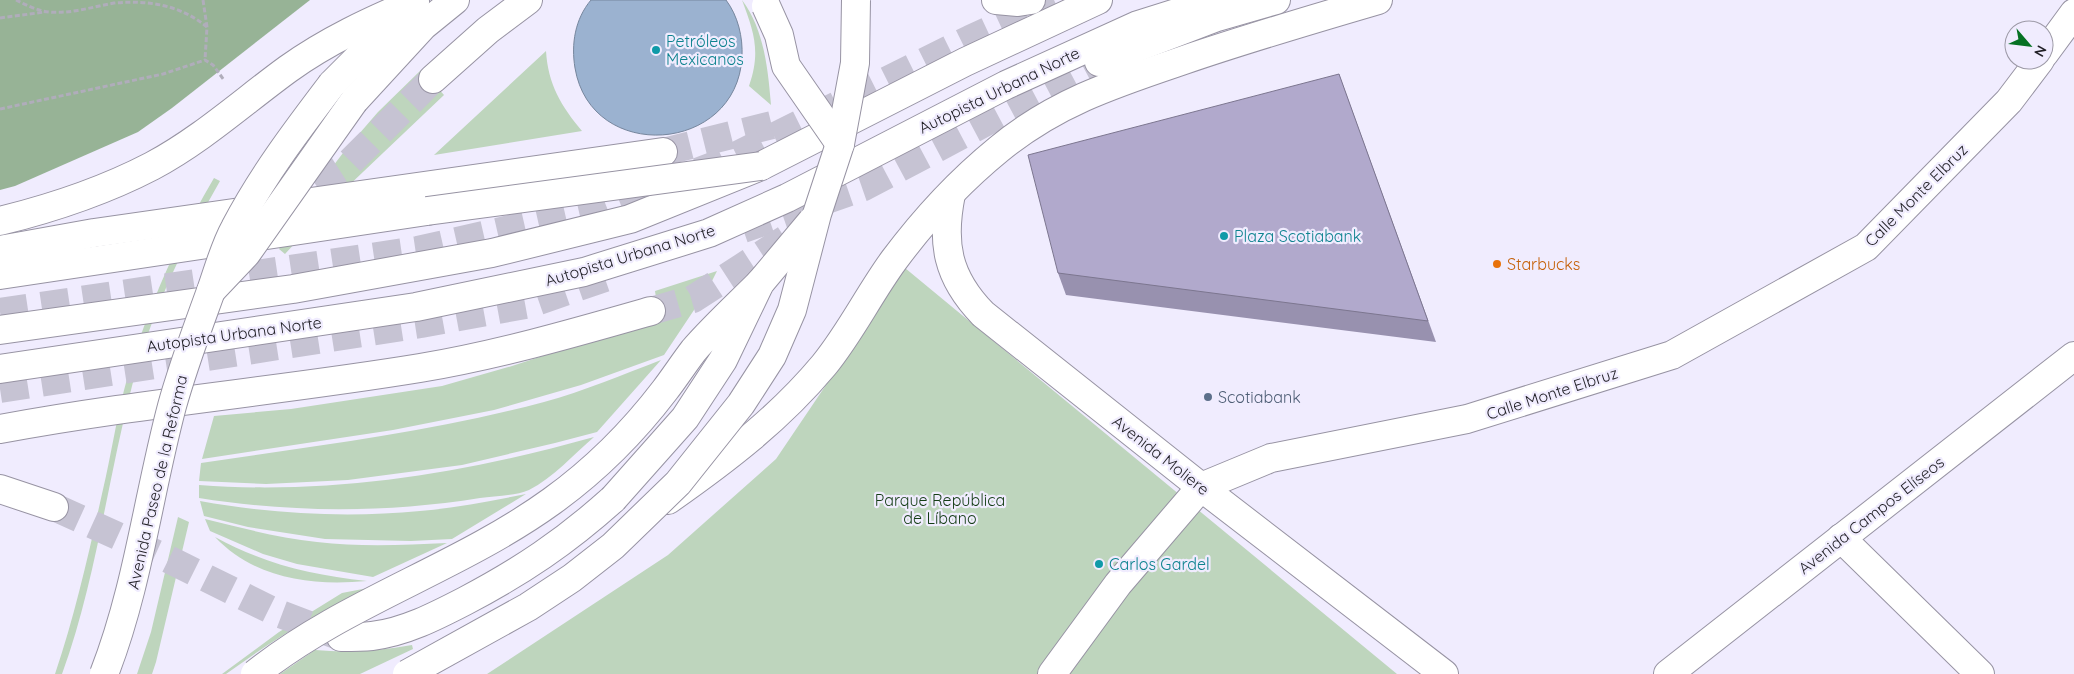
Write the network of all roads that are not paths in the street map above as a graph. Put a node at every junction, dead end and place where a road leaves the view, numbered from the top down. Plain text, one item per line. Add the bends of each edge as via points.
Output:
1 (455, 0) edge
2 (528, 0) edge
3 (762, 0) edge
4 (856, 0) edge
5 (996, 0) edge
6 (1031, 0) edge
7 (1098, 0) edge
8 (1218, 0) edge
9 (1276, 0) edge
10 (1378, 0) edge
11 (416, 1) edge
12 (2074, 13) edge
13 (2054, 40) edge
14 (1099, 62) tunnel mouth
15 (2033, 70) edge
16 (433, 79) tunnel mouth
17 (840, 144) junction
18 (663, 152) tunnel mouth
19 (760, 166) junction
20 (951, 194) junction
21 (817, 214) junction
22 (0, 221) edge
23 (0, 250) edge
24 (0, 275) edge
25 (760, 283) junction
26 (211, 291) junction
27 (651, 311) tunnel mouth
28 (0, 330) edge
29 (2074, 356) edge
30 (0, 369) edge
31 (0, 429) edge
32 (1201, 487) junction
33 (0, 488) edge
34 (54, 507) tunnel mouth
35 (647, 516) junction
36 (1841, 538) junction
37 (341, 637) tunnel mouth
38 (104, 674) edge
39 (255, 674) edge
40 (406, 674) edge
41 (1052, 674) edge
42 (1444, 674) edge
43 (1668, 674) edge
44 (1980, 674) edge

1 - 26 main road, bridge via 423,26 354,101 246,254
2 - 16 main road via 488,30
3 - 17 main road, bridge via 779,36 786,66
4 - 17 main road, bridge via 855,63
5 - 6 main road
7 - 19 main road, bridge via 965,62
8 - 30 main road, Autopista Urbana Norte, bridge via 1138,25 1006,85 786,198 709,233 584,272 416,307
9 - 14 main road via 1217,17
10 - 20 main road via 1254,36 1076,99 997,150
11 - 22 main road via 330,42 153,165 85,196
11 - 26 main road, Avenida Paseo de la Reforma, bridge via 332,84 298,129 257,188 233,230
12 - 13 main road
15 - 32 main road, Calle Monte Elbruz via 2010,101 1866,247 1672,355 1467,420 1271,458
17 - 21 main road, bridge
18 - 23 main road via 94,233
19 - 24 main road, bridge via 427,211
19 - 28 main road, bridge via 630,219 492,253 293,290
20 - 32 main road, Avenida Moliere via 946,218 948,252 960,286 970,301
20 - 35 main road via 894,260 849,332 793,401 756,435
21 - 25 main road, bridge
21 - 35 main road, bridge via 792,310 772,356 707,448
25 - 37 main road, bridge via 705,390 668,438 613,499 580,529 505,580 441,614 403,629 372,636
25 - 39 main road, bridge via 694,350 631,431 592,469 552,501 459,559 315,631
26 - 38 main road, Avenida Paseo de la Reforma, bridge via 172,407 132,589
27 - 31 main road via 536,345 420,368 79,414
29 - 36 main road, Avenida Campos Elíseos
32 - 41 main road, Calle Monte Elbruz via 1118,584
32 - 42 main road, Avenida Moliere
33 - 34 main road
35 - 40 main road, bridge via 557,588
36 - 43 main road, Avenida Campos Elíseos
36 - 44 main road

